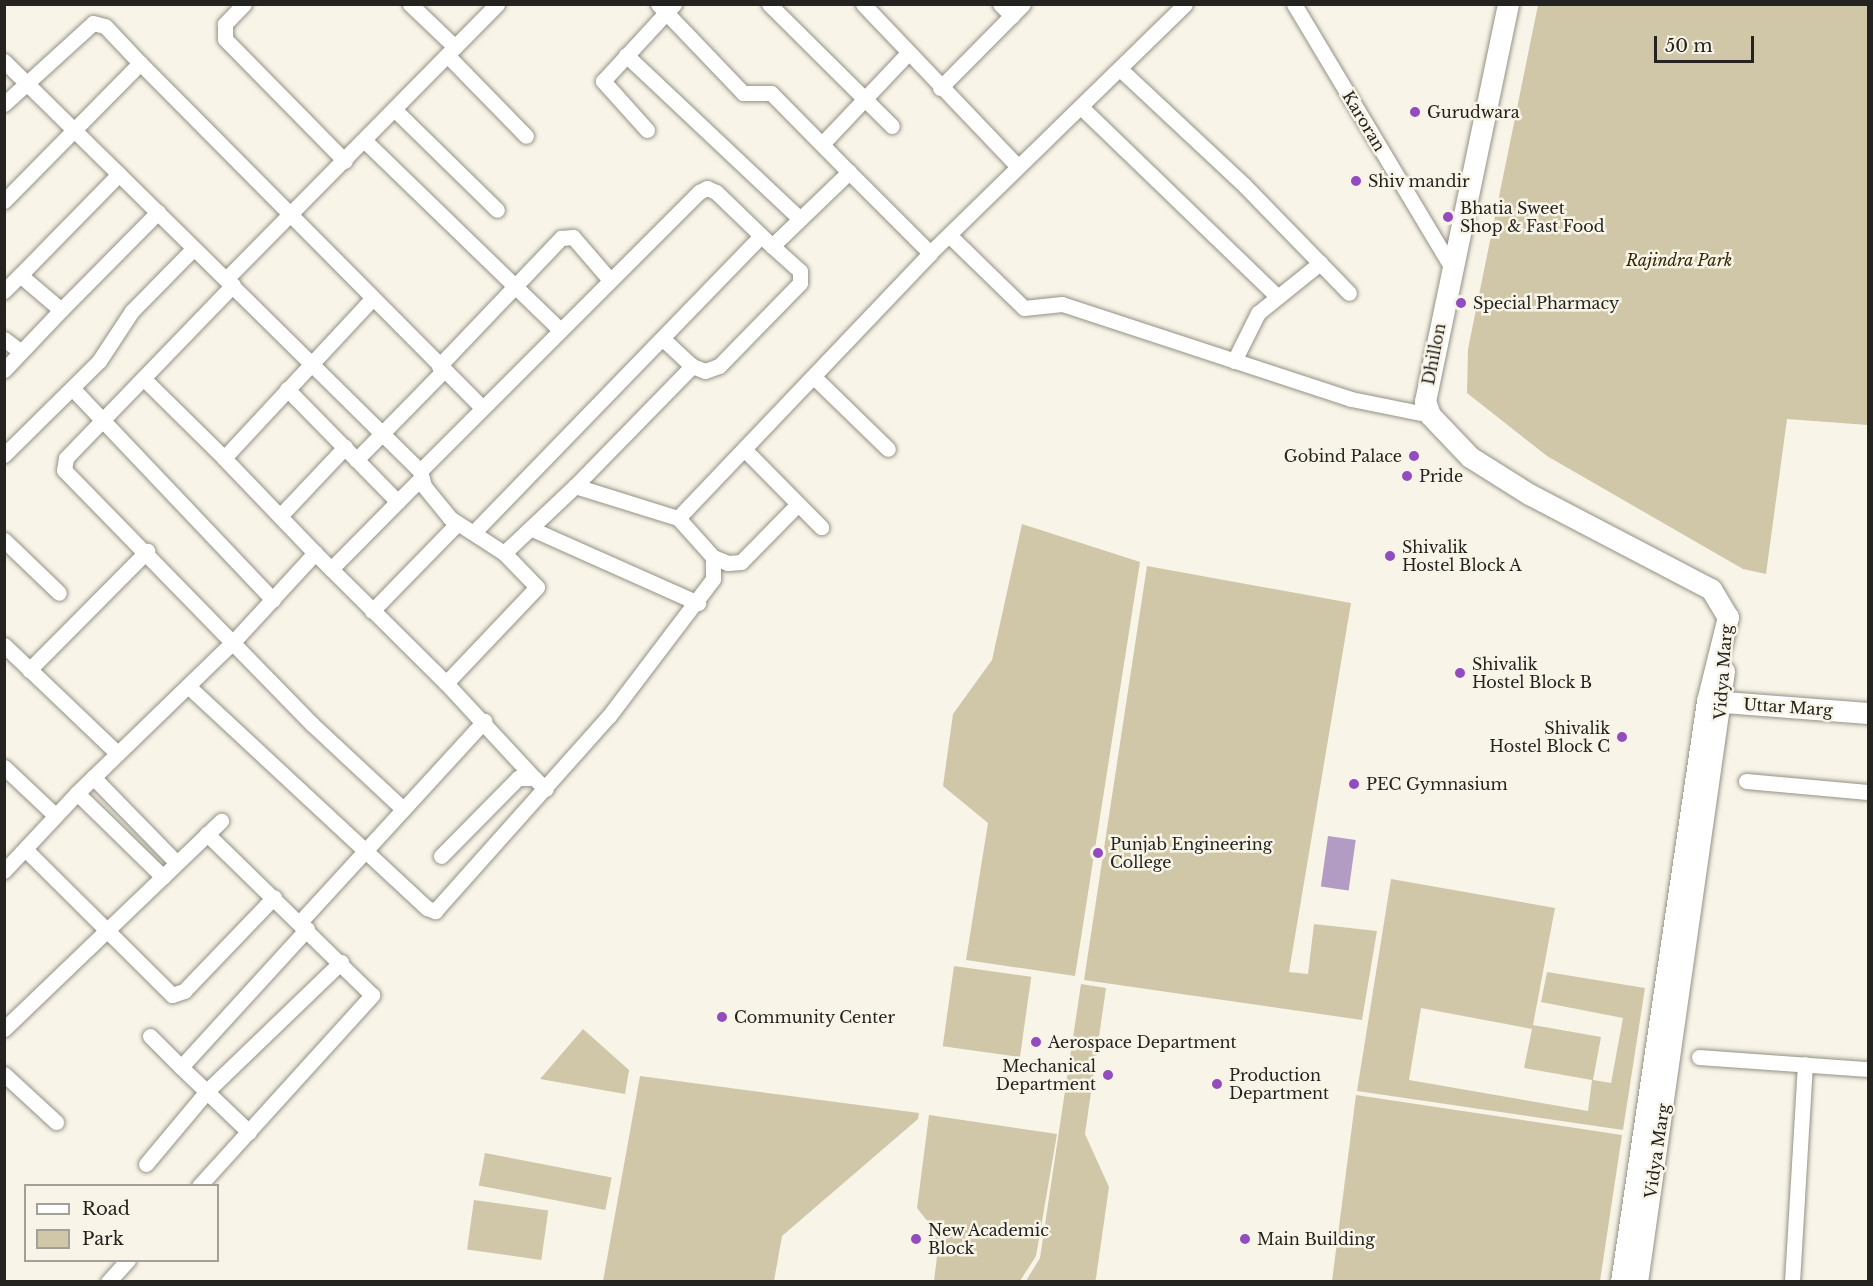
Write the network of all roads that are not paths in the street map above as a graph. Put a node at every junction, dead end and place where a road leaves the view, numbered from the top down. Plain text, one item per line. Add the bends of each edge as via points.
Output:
1 (244, 4) edge
2 (410, 4) edge
3 (496, 4) edge
4 (769, 4) edge
5 (862, 4) edge
6 (1000, 4) edge
7 (1185, 4) edge
8 (1508, 4) edge
9 (666, 7) edge
10 (1300, 8) edge
11 (1017, 10) edge
12 (451, 51) junction
13 (907, 54) junction
14 (626, 55) junction
15 (4, 61) edge
16 (140, 63) junction
17 (1120, 69) junction
18 (26, 82) junction
19 (940, 88) junction
20 (865, 100) junction
21 (4, 104) edge
22 (1081, 107) junction
23 (394, 109) junction
24 (892, 126) dead end
25 (74, 130) junction
26 (647, 130) dead end
27 (526, 136) dead end
28 (364, 140) junction
29 (822, 144) junction
30 (345, 161) junction
31 (1018, 167) junction
32 (849, 172) junction
33 (119, 174) junction
34 (4, 201) edge
35 (497, 210) dead end
36 (158, 212) junction
37 (290, 216) junction
38 (800, 219) junction
39 (950, 236) junction
40 (766, 241) junction
41 (194, 248) junction
42 (930, 253) junction
43 (1320, 263) junction
44 (1452, 268) junction
45 (20, 275) junction
46 (610, 280) junction
47 (230, 282) junction
48 (513, 288) junction
49 (4, 291) edge
50 (1348, 293) dead end
51 (1277, 296) junction
52 (371, 300) junction
53 (61, 310) junction
54 (560, 330) junction
55 (4, 339) edge
56 (663, 339) junction
57 (21, 352) junction
58 (1234, 362) junction
59 (311, 363) junction
60 (692, 366) junction
61 (441, 368) junction
62 (4, 370) edge
63 (814, 377) junction
64 (144, 379) junction
65 (72, 388) junction
66 (287, 389) junction
67 (483, 408) junction
68 (1430, 415) junction
69 (103, 418) junction
70 (380, 431) junction
71 (345, 447) junction
72 (744, 449) junction
73 (888, 449) dead end
74 (4, 455) edge
75 (224, 458) junction
76 (356, 460) junction
77 (421, 475) junction
78 (575, 486) junction
79 (398, 502) junction
80 (798, 504) junction
81 (280, 516) junction
82 (678, 518) junction
83 (457, 524) junction
84 (821, 527) dead end
85 (532, 529) junction
86 (474, 532) junction
87 (4, 540) edge
88 (147, 551) junction
89 (315, 553) junction
90 (504, 554) junction
91 (713, 557) junction
92 (331, 568) junction
93 (59, 593) dead end
94 (273, 600) junction
95 (698, 603) junction
96 (372, 611) junction
97 (234, 641) junction
98 (4, 645) edge
99 (29, 670) junction
100 (446, 683) junction
101 (188, 686) junction
102 (1715, 702) junction
103 (1869, 713) edge
104 (484, 721) junction
105 (117, 753) junction
106 (4, 767) edge
107 (93, 777) junction
108 (534, 778) junction
109 (1746, 781) dead end
110 (546, 789) junction
111 (1869, 792) edge
112 (77, 793) junction
113 (403, 809) junction
114 (56, 816) junction
115 (221, 821) dead end
116 (207, 834) junction
117 (25, 849) junction
118 (366, 849) junction
119 (441, 856) dead end
120 (177, 863) junction
121 (5, 869) edge
122 (163, 877) junction
123 (274, 897) junction
124 (303, 925) junction
125 (108, 931) junction
126 (341, 962) junction
127 (4, 1029) edge
128 (150, 1036) dead end
129 (1699, 1057) dead end
130 (1805, 1064) junction
131 (181, 1067) junction
132 (1869, 1069) edge
133 (4, 1074) edge
134 (207, 1091) junction
135 (56, 1122) dead end
136 (249, 1132) junction
137 (146, 1164) dead end
138 (201, 1184) edge
139 (126, 1262) edge
140 (108, 1281) edge
141 (1621, 1281) edge
142 (1637, 1281) edge
143 (1791, 1281) edge

1 - 30 street via 225,24 225,39
2 - 12 street
3 - 12 street
4 - 20 street
5 - 13 street
6 - 11 street
7 - 17 street
8 - 44 main road, Dhillon
9 - 14 street
9 - 29 street via 743,93 771,93
10 - 44 street, Karoran
11 - 19 street
12 - 23 street
12 - 27 street
13 - 19 street
13 - 20 street
14 - 26 street via 603,81
14 - 38 street
15 - 18 street
16 - 18 street via 105,26 93,23
16 - 25 street
16 - 37 street
17 - 22 street
17 - 43 street
18 - 21 street
18 - 25 street
19 - 31 street
20 - 24 street
20 - 29 street
22 - 31 street
22 - 51 street
23 - 28 street
23 - 35 street
25 - 33 street
25 - 34 street
28 - 30 street
28 - 48 street
29 - 32 street
30 - 37 street
31 - 39 street
32 - 38 street
32 - 42 street
33 - 36 street
33 - 45 street
36 - 41 street
36 - 53 street
37 - 47 street
37 - 52 street
38 - 40 street
39 - 42 street
39 - 58 street via 1023,308 1062,304
40 - 46 street via 716,192 707,188
40 - 56 street
40 - 60 street via 800,272 800,283 719,366 705,371
41 - 47 street
41 - 65 street via 132,311 99,361
42 - 63 street
43 - 50 street
43 - 51 street
44 - 68 main road, Dhillon via 1427,384 1425,401
45 - 49 street
45 - 53 street
46 - 48 street via 567,235
46 - 54 street
47 - 59 street
47 - 64 street
48 - 54 street
48 - 61 street
51 - 58 street via 1249,326
52 - 59 street
52 - 61 street
53 - 57 street
54 - 67 street
55 - 57 street
56 - 60 street
56 - 86 street
57 - 62 street
58 - 68 street via 1351,399
59 - 66 street
59 - 70 street
60 - 78 street
61 - 67 street
61 - 70 street
63 - 72 street
63 - 73 street
64 - 69 street
64 - 75 street
65 - 69 street
65 - 74 street
66 - 71 street
66 - 75 street
67 - 77 street
68 - 102 main road, Vidya Marg via 1470,457 1529,494 1711,589 1728,617
69 - 88 street via 66,458 64,470
69 - 94 street
70 - 76 street
70 - 77 street
71 - 76 street
71 - 81 street
72 - 80 street
72 - 82 street
75 - 81 street
76 - 79 street
77 - 79 street
77 - 83 street
78 - 82 street
78 - 85 street
79 - 92 street
80 - 84 street
80 - 91 street via 741,562 728,563
81 - 89 street
82 - 91 street
83 - 86 street
83 - 96 street
85 - 90 street
85 - 95 street
86 - 90 street
87 - 93 street
88 - 97 street
88 - 99 street
89 - 92 street
89 - 94 street
90 - 100 street via 537,586
91 - 95 street via 713,579
92 - 96 street
94 - 97 street
95 - 110 street
96 - 100 street
97 - 101 street
97 - 113 street via 313,725
98 - 99 street
99 - 105 street
100 - 104 street
101 - 105 street
101 - 118 street
102 - 103 main road, Uttar Marg
102 - 141 main road, Vidya Marg
102 - 142 main road, Vidya Marg
104 - 108 street
104 - 113 street
105 - 107 street
106 - 114 street
107 - 112 street
107 - 120 street
108 - 110 street
108 - 119 street via 518,778 503,790
109 - 111 street
110 - 118 street via 435,911 427,908
112 - 114 street
112 - 122 street
113 - 118 street
114 - 117 street
115 - 116 street
116 - 120 street
116 - 123 street
117 - 121 street
117 - 125 street
118 - 124 street
120 - 122 street
122 - 125 street
123 - 124 street
123 - 125 street via 178,994 168,992
124 - 126 street
124 - 131 street
125 - 127 street
126 - 134 street
126 - 136 street via 372,995
128 - 131 street
129 - 130 street
130 - 132 street
130 - 143 street
131 - 134 street
133 - 135 street
134 - 136 street
134 - 137 street
136 - 138 street
139 - 140 street

